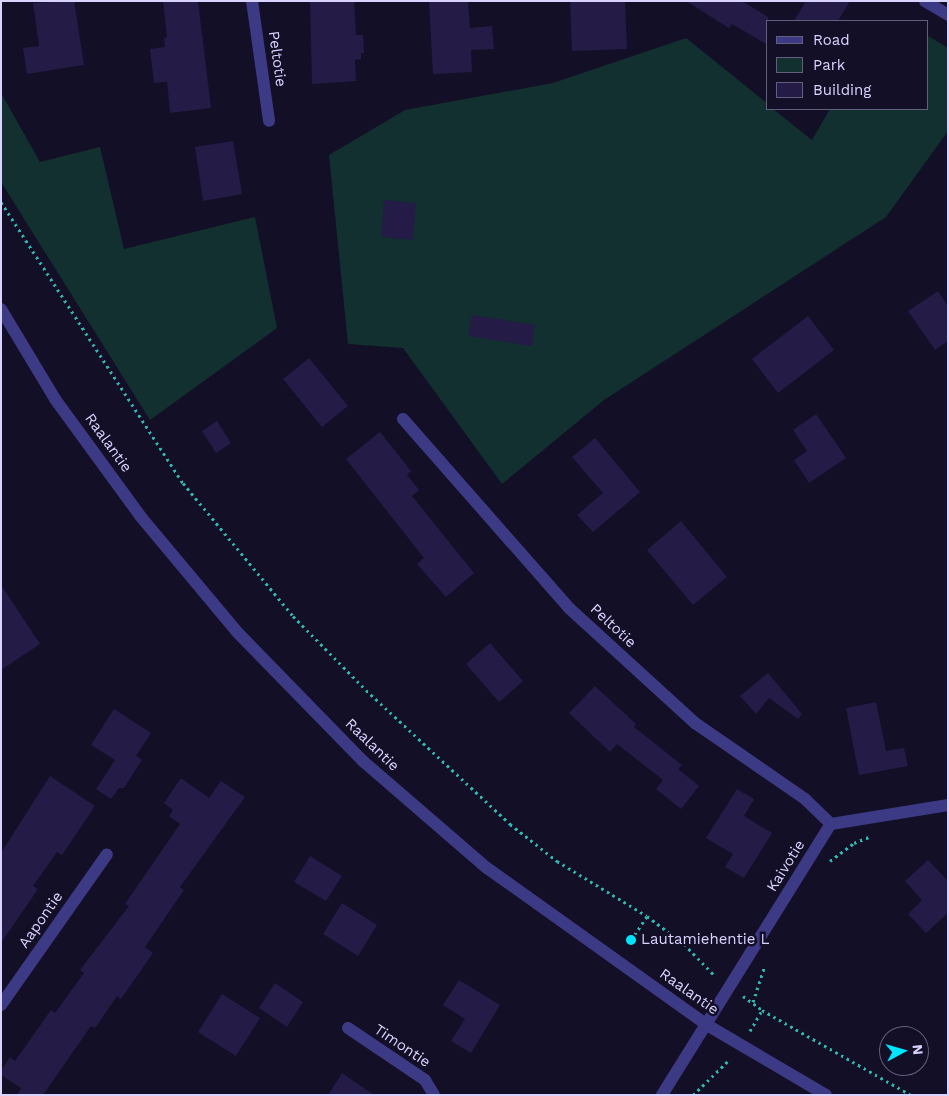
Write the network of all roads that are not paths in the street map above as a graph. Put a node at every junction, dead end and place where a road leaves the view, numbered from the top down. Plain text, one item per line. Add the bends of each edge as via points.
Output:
1 (252, 1) edge
2 (925, 1) edge
3 (948, 15) edge
4 (269, 121) dead end
5 (1, 309) edge
6 (403, 419) dead end
7 (948, 805) edge
8 (831, 824) junction
9 (107, 854) dead end
10 (1, 1005) edge
11 (707, 1025) junction
12 (348, 1028) dead end
13 (434, 1095) edge
14 (662, 1095) edge
15 (826, 1095) edge

1 - 4 street, Peltotie
2 - 3 street
5 - 11 street, Raalantie via 55,399 141,517 238,633 364,762 487,868
6 - 8 street, Peltotie via 576,614 695,722 805,799
7 - 8 street
8 - 11 street, Kaivotie
9 - 10 street, Aapontie
11 - 14 street, Kaivotie
11 - 15 street, Raalantie
12 - 13 street, Timontie via 425,1080

